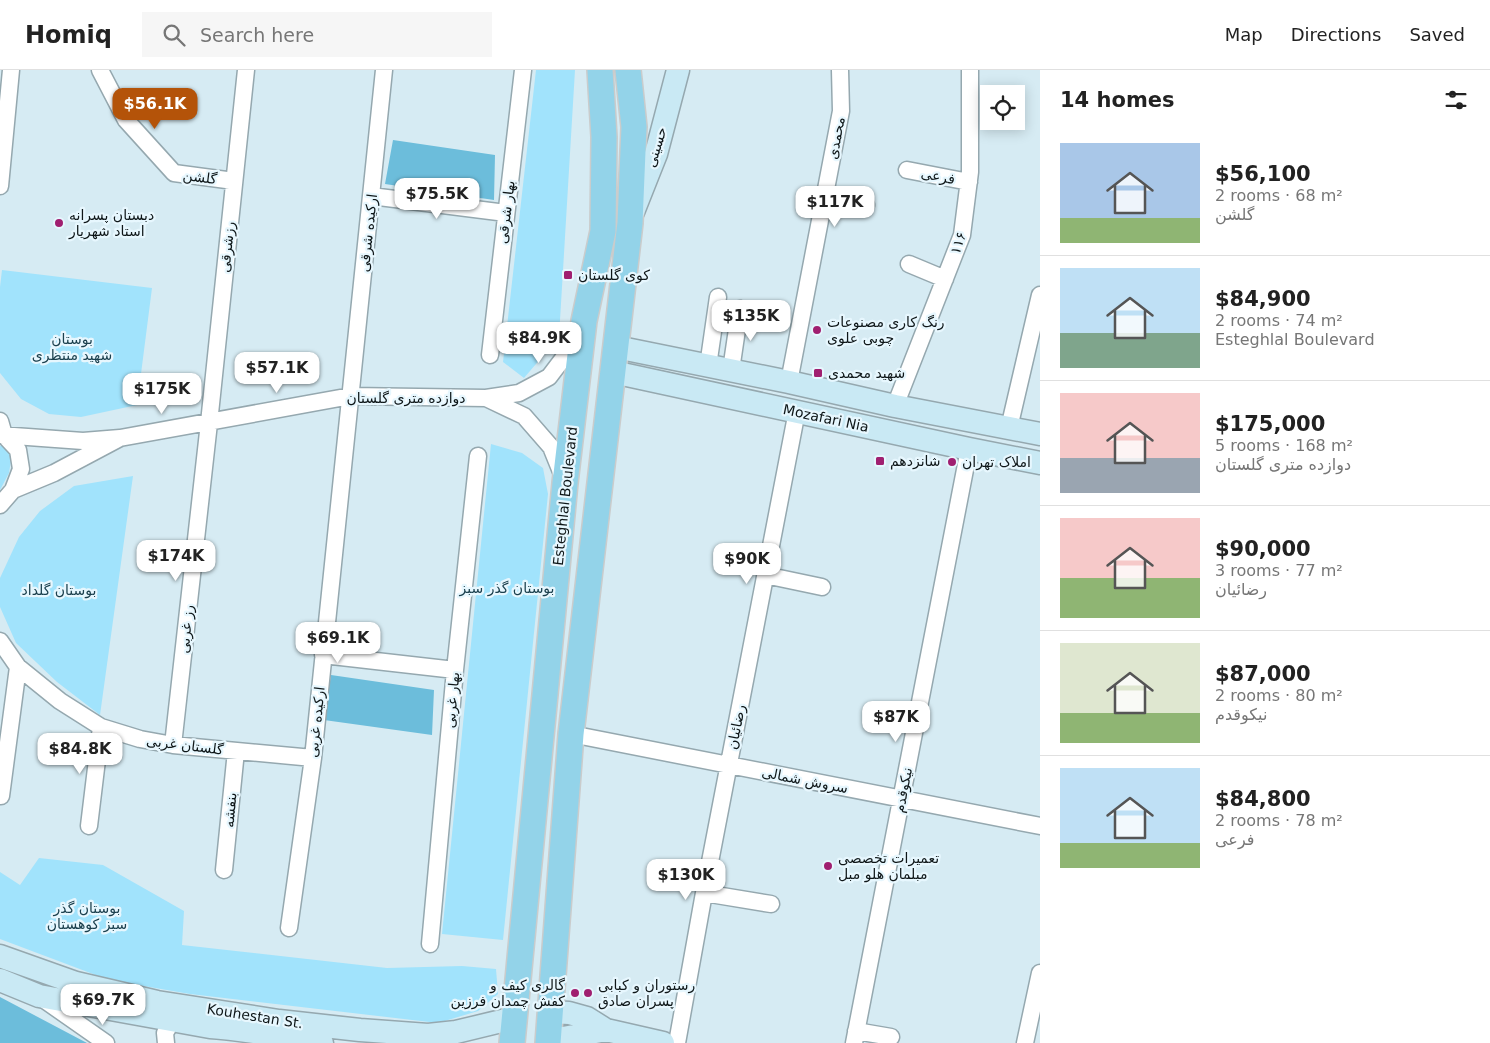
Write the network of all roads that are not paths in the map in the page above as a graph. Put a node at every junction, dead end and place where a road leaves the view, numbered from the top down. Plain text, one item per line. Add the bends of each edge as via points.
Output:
1 (11, 70) edge
2 (100, 70) edge
3 (246, 70) edge
4 (384, 70) edge
5 (522, 70) edge
6 (600, 70) edge
7 (628, 70) edge
8 (678, 70) edge
9 (840, 70) edge
10 (970, 70) edge
11 (3, 113) edge
12 (907, 170) dead end
13 (234, 181) junction
14 (969, 182) junction
15 (0, 186) edge
16 (826, 192) junction
17 (371, 196) junction
18 (866, 205) dead end
19 (506, 213) junction
20 (630, 223) junction
21 (909, 264) dead end
22 (945, 279) junction
23 (1040, 295) edge
24 (718, 297) dead end
25 (740, 309) dead end
26 (584, 321) junction
27 (616, 348) junction
28 (490, 354) dead end
29 (656, 356) junction
30 (708, 366) junction
31 (731, 370) junction
32 (613, 372) junction
33 (662, 382) junction
34 (789, 382) junction
35 (351, 396) junction
36 (486, 398) junction
37 (895, 406) junction
38 (797, 412) junction
39 (209, 423) junction
40 (1010, 428) junction
41 (1, 430) edge
42 (1040, 434) edge
43 (120, 438) junction
44 (969, 449) junction
45 (478, 456) dead end
46 (1040, 463) edge
47 (565, 483) junction
48 (13, 490) junction
49 (1, 507) edge
50 (765, 575) junction
51 (822, 587) dead end
52 (0, 641) edge
53 (323, 655) junction
54 (18, 667) junction
55 (455, 670) junction
56 (101, 727) junction
57 (571, 734) junction
58 (174, 745) junction
59 (236, 750) junction
60 (312, 758) junction
61 (728, 765) junction
62 (0, 795) edge
63 (901, 799) junction
64 (89, 826) dead end
65 (1040, 826) edge
66 (224, 870) dead end
67 (704, 893) junction
68 (771, 904) dead end
69 (289, 928) dead end
70 (430, 944) dead end
71 (0, 956) edge
72 (1040, 973) edge
73 (0, 980) edge
74 (39, 996) junction
75 (551, 1012) junction
76 (514, 1018) junction
77 (173, 1019) junction
78 (606, 1030) junction
79 (363, 1036) edge
80 (855, 1037) edge
81 (891, 1037) dead end
82 (548, 1041) edge
83 (106, 1043) edge
84 (166, 1043) edge
85 (322, 1043) edge
86 (503, 1043) edge
87 (512, 1043) edge
88 (663, 1043) edge
89 (677, 1043) edge
90 (1025, 1043) edge

1 - 11 street
2 - 13 street, گلشن via 126,120 174,173
3 - 13 street, رزشرقی
4 - 17 street, ارکیده شرقی
5 - 19 street, بهار شرقی
6 - 26 main road, Esteghlal Boulevard via 604,137 603,231
7 - 20 main road via 634,127
8 - 20 main road, حسینی via 656,154
9 - 16 street, محمدی via 841,111
10 - 14 street, ۱۱۶
11 - 15 street
12 - 14 street, فرعی
13 - 39 street, رزشرقی
14 - 22 street, ۱۱۶ via 962,235
16 - 18 street
16 - 34 street, محمدی
17 - 19 street
17 - 35 street, ارکیده شرقی
19 - 28 street, بهار شرقی
20 - 27 main road
21 - 22 street
22 - 37 street, ۱۱۶
23 - 40 street
24 - 30 street
25 - 31 street
26 - 36 street, دوازده متری گلستان via 568,352 548,377 519,393
26 - 47 main road, Esteghlal Boulevard
27 - 29 main road, Mozafari Nia
27 - 32 main road
29 - 30 main road, Mozafari Nia
29 - 33 main road via 648,360 646,367
30 - 31 main road, Mozafari Nia
31 - 34 main road, Mozafari Nia
32 - 33 main road, Mozafari Nia
32 - 57 main road
33 - 38 main road, Mozafari Nia
34 - 37 main road, Mozafari Nia
35 - 36 street, دوازده متری گلستان
35 - 39 street, دوازده متری گلستان
35 - 53 street, ارکیده غربی
36 - 47 street via 524,416 550,447
37 - 40 main road, Mozafari Nia
38 - 44 main road, Mozafari Nia
38 - 50 street, رضائیان
39 - 43 street, دوازده متری گلستان
39 - 58 street, رز غربی
40 - 42 main road, Mozafari Nia
41 - 43 street via 83,441
41 - 48 street via 18,450 21,469
43 - 48 street via 54,473
44 - 46 main road, Mozafari Nia
44 - 63 street, نیکوقدم
45 - 55 street, بهار غربی
47 - 76 main road, Esteghlal Boulevard
48 - 49 street
50 - 51 street
50 - 61 street, رضائیان
52 - 54 street, گلستان غربی
53 - 55 street
53 - 60 street, ارکیده غربی
54 - 56 street, گلستان غربی via 60,701
54 - 62 street
55 - 70 street, بهار غربی
56 - 58 street, گلستان غربی via 140,740
56 - 64 street
57 - 61 street, سروش شمالی
57 - 75 main road
58 - 59 street, گلستان غربی
59 - 60 street, گلستان غربی
59 - 66 street, بنفشه
60 - 69 street, ارکیده غربی
61 - 63 street, سروش شمالی
61 - 67 street, رضائیان
63 - 65 street, سروش شمالی
63 - 80 street, نیکوقدم
67 - 68 street
67 - 89 street, رضائیان
71 - 79 main road, Kouhestan St. via 76,983 157,1002
72 - 90 street
73 - 74 main road, Kouhestan St.
74 - 77 main road, Kouhestan St.
74 - 83 street
75 - 76 main road
75 - 78 main road via 586,1018
75 - 82 main road
76 - 79 main road, Kouhestan St. via 456,1032
76 - 87 main road, Esteghlal Boulevard
77 - 84 street via 165,1033
77 - 85 main road, Kouhestan St.
78 - 82 main road
78 - 88 main road
80 - 81 street
82 - 87 main road
86 - 87 main road

